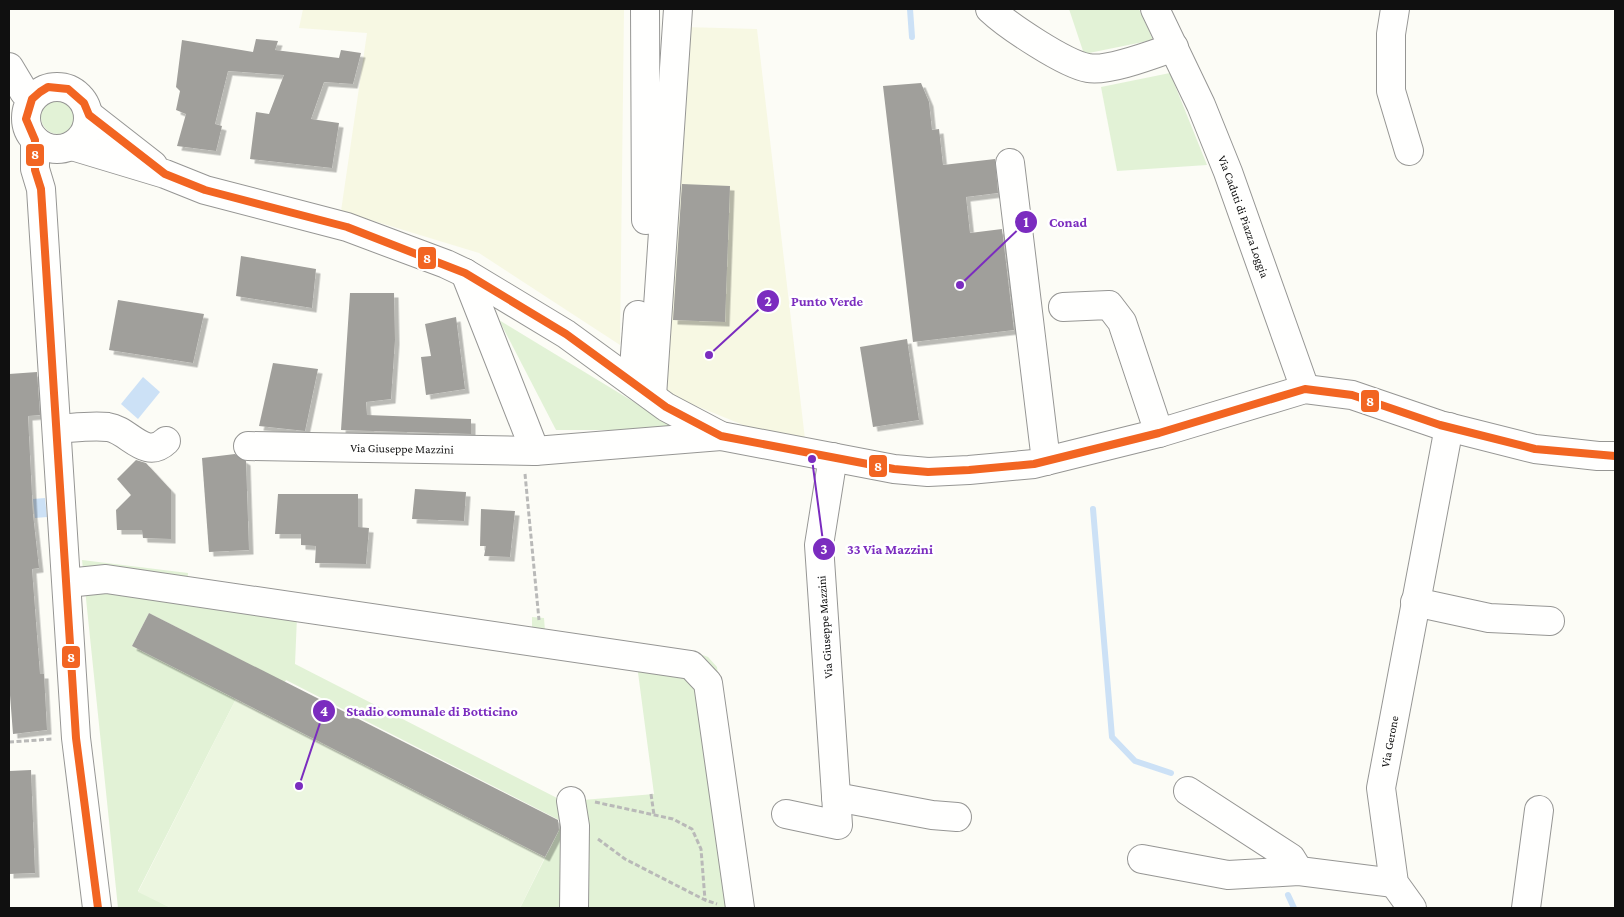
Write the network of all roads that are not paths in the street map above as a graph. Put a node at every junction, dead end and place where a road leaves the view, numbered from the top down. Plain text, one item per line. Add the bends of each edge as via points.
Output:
1 (645, 9) edge
2 (678, 9) edge
3 (990, 9) edge
4 (1155, 9) edge
5 (1395, 9) edge
6 (1174, 47) junction
7 (9, 67) edge
8 (24, 92) edge
9 (89, 115) junction
10 (40, 137) edge
11 (1409, 151) dead end
12 (1010, 164) dead end
13 (165, 174) junction
14 (465, 273) junction
15 (1063, 307) dead end
16 (642, 388) junction
17 (1306, 389) junction
18 (1449, 427) junction
19 (57, 429) junction
20 (1159, 433) junction
21 (721, 436) junction
22 (166, 440) dead end
23 (259, 447) dead end
24 (529, 451) junction
25 (1615, 456) edge
26 (833, 458) junction
27 (1046, 461) junction
28 (67, 583) junction
29 (1416, 602) junction
30 (1550, 621) dead end
31 (1188, 791) dead end
32 (836, 797) junction
33 (581, 806) road end
34 (1539, 810) dead end
35 (786, 814) dead end
36 (957, 818) dead end
37 (1142, 859) dead end
38 (1299, 871) junction
39 (1394, 883) junction
40 (730, 906) edge
41 (97, 908) edge
42 (574, 908) edge
43 (1412, 908) edge
44 (1526, 908) edge

1 - 16 street via 647,211
2 - 16 street
3 - 6 street via 1047,50 1089,69 1128,64
4 - 6 street, Via Caduti di Piazza Loggia
5 - 11 street via 1391,34 1391,91
6 - 17 street, Via Caduti di Piazza Loggia via 1228,172
7 - 8 street
8 - 9 street, Via Giuseppe Mazzini via 63,87 76,92
8 - 10 street via 32,99 26,113
9 - 10 street via 88,127 82,138
9 - 13 street, Via Giuseppe Mazzini
10 - 13 street, Via Giuseppe Mazzini
10 - 19 street via 35,169 41,189
12 - 27 street via 1029,361
13 - 14 street, Via Giuseppe Mazzini via 205,190 347,227
14 - 16 street, Via Giuseppe Mazzini via 566,334
14 - 24 street
15 - 20 street via 1109,304 1124,330
16 - 21 street, Via Giuseppe Mazzini via 666,407
17 - 18 street, Via Giuseppe Mazzini via 1352,395
17 - 20 street, Via Giuseppe Mazzini
18 - 25 street, Via Giuseppe Mazzini via 1535,449
18 - 29 street, Via Gerone
19 - 22 street via 109,428 122,432 147,448 155,448
19 - 28 street
20 - 27 street, Via Giuseppe Mazzini
21 - 24 street, Via Giuseppe Mazzini
21 - 26 street, Via Giuseppe Mazzini
23 - 24 street, Via Giuseppe Mazzini
26 - 27 street, Via Giuseppe Mazzini via 894,469
26 - 32 street, Via Giuseppe Mazzini via 819,544
28 - 40 street via 106,579 308,614 691,665 708,683
28 - 41 street via 76,738
29 - 30 street via 1489,618
29 - 39 street, Via Gerone via 1381,788
31 - 38 street via 1291,858
32 - 35 street, Via Giuseppe Mazzini via 838,825
32 - 36 street
33 - 42 street
34 - 44 street
37 - 38 street via 1228,875
38 - 39 street
39 - 43 street, Via Gerone

